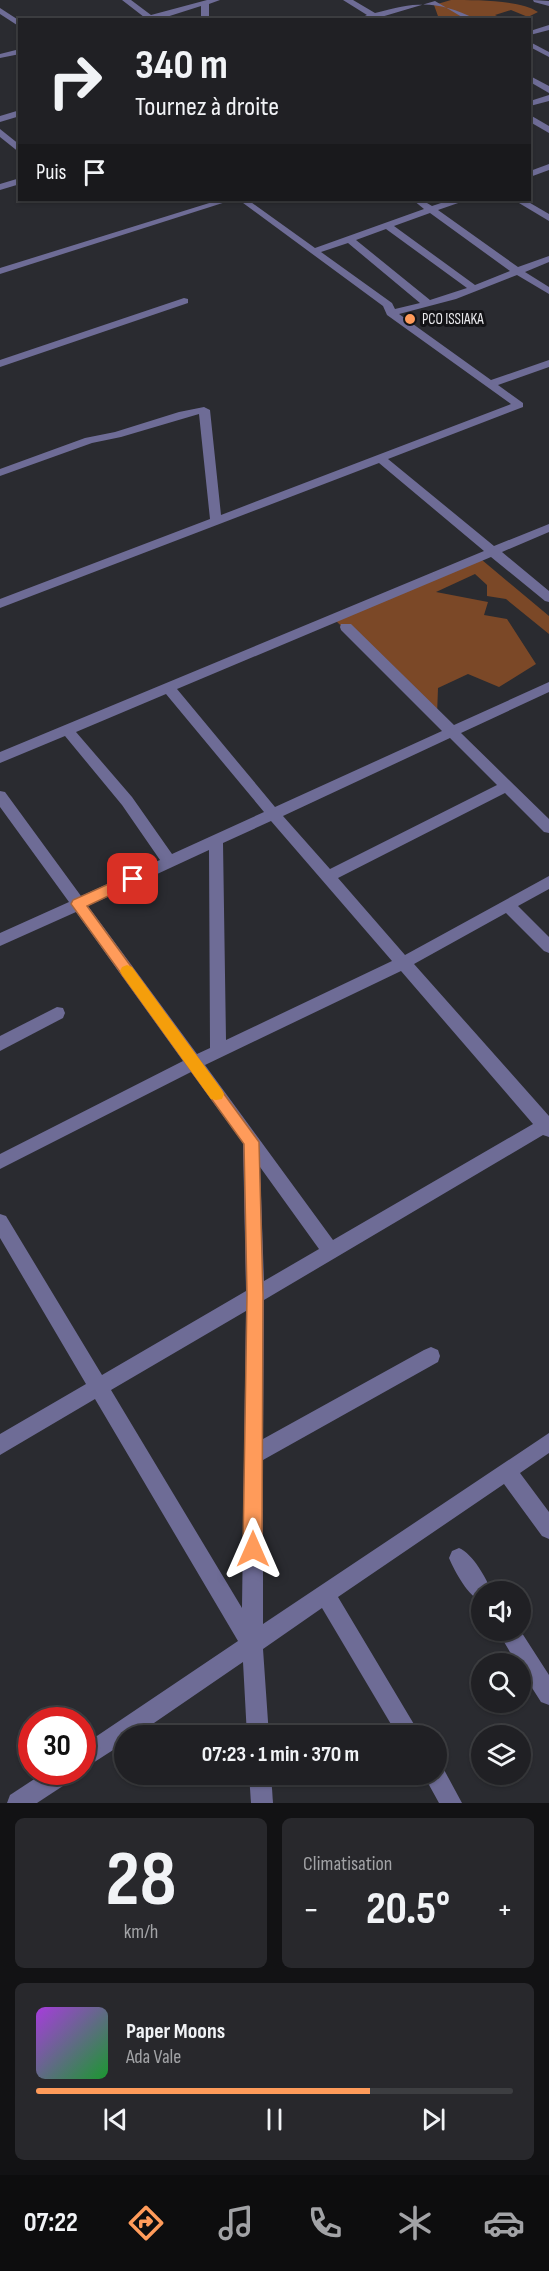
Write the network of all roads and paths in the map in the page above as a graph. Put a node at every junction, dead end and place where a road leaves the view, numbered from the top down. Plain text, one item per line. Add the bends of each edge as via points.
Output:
1 (126, 0) edge
2 (216, 0) edge
3 (347, 0) edge
4 (432, 0) edge
5 (438, 0) edge
6 (537, 0) edge
7 (197, 3) edge
8 (549, 4) edge
9 (0, 10) edge
10 (395, 10) junction
11 (403, 15) dead end
12 (374, 16) junction
13 (151, 18) edge
14 (204, 18) edge
15 (367, 18) edge
16 (470, 18) edge
17 (18, 24) edge
18 (549, 27) edge
19 (531, 33) edge
20 (531, 45) edge
21 (18, 52) edge
22 (549, 55) edge
23 (0, 56) edge
24 (531, 80) edge
25 (549, 90) edge
26 (549, 98) edge
27 (531, 104) edge
28 (18, 114) edge
29 (531, 118) edge
30 (0, 119) edge
31 (549, 130) edge
32 (0, 132) edge
33 (18, 148) edge
34 (549, 167) edge
35 (531, 174) edge
36 (18, 182) edge
37 (0, 187) edge
38 (218, 201) edge
39 (244, 201) edge
40 (419, 201) edge
41 (455, 201) edge
42 (521, 201) edge
43 (202, 203) edge
44 (431, 209) junction
45 (549, 218) edge
46 (387, 225) junction
47 (349, 238) junction
48 (315, 251) junction
49 (549, 259) edge
50 (0, 270) edge
51 (515, 270) junction
52 (474, 289) junction
53 (549, 291) edge
54 (184, 301) dead end
55 (428, 304) junction
56 (391, 313) junction
57 (549, 363) edge
58 (0, 364) edge
59 (490, 384) junction
60 (380, 458) junction
61 (0, 472) edge
62 (216, 521) junction
63 (549, 528) edge
64 (494, 551) junction
65 (549, 598) edge
66 (0, 604) edge
67 (346, 627) dead end
68 (168, 687) junction
69 (549, 687) edge
70 (67, 730) junction
71 (452, 732) junction
72 (0, 758) edge
73 (507, 786) junction
74 (0, 796) edge
75 (273, 814) junction
76 (549, 828) edge
77 (216, 840) junction
78 (170, 862) junction
79 (328, 877) junction
80 (549, 882) edge
81 (78, 904) junction
82 (508, 905) junction
83 (0, 940) edge
84 (549, 947) edge
85 (403, 963) junction
86 (57, 1013) dead end
87 (0, 1044) edge
88 (218, 1051) junction
89 (194, 1063) junction
90 (548, 1126) edge
91 (251, 1142) junction
92 (0, 1162) edge
93 (0, 1222) edge
94 (331, 1251) junction
95 (255, 1295) junction
96 (431, 1356) dead end
97 (99, 1387) junction
98 (549, 1442) edge
99 (0, 1445) edge
100 (254, 1455) junction
101 (507, 1471) junction
102 (549, 1529) edge
103 (459, 1558) dead end
104 (475, 1581) edge
105 (325, 1594) junction
106 (514, 1641) edge
107 (252, 1644) junction
108 (549, 1694) edge
109 (257, 1725) edge
110 (403, 1725) edge
111 (96, 1750) edge
112 (45, 1785) edge
113 (261, 1785) edge
114 (440, 1785) edge
115 (18, 1803) edge
116 (262, 1803) edge
117 (451, 1803) edge

1 - 13 street
2 - 7 street
3 - 12 street
4 - 10 street
5 - 16 street
6 - 8 street
7 - 13 street
7 - 14 street
9 - 17 street
10 - 11 street
10 - 12 street
12 - 15 street
18 - 19 street
20 - 22 street
21 - 23 street
24 - 25 street
26 - 27 street
28 - 30 street
29 - 31 street
32 - 33 street
34 - 35 street
36 - 37 street
38 - 43 street
39 - 48 street
40 - 44 street
41 - 44 street
42 - 45 street
43 - 50 street
44 - 46 street
44 - 51 street
46 - 47 street
46 - 52 street
47 - 48 street
47 - 55 street
48 - 56 street via 388,305
49 - 51 street
51 - 52 street
51 - 53 street
52 - 55 street
54 - 58 street
55 - 56 street
56 - 59 street
57 - 59 street
59 - 60 street via 519,405
60 - 62 street
60 - 64 street
61 - 62 street via 89,440 204,410
62 - 66 street
63 - 64 street
64 - 65 street
64 - 68 street
67 - 71 street
68 - 70 street
68 - 75 street
69 - 71 street
70 - 72 street
70 - 78 street via 127,801
71 - 73 street
71 - 75 street
73 - 76 street
73 - 79 street
74 - 81 street
75 - 77 street
75 - 79 street
77 - 78 street
77 - 88 street
78 - 81 street
79 - 85 street
80 - 82 street
81 - 83 street
81 - 89 street
82 - 84 street
82 - 85 street
85 - 88 street
85 - 90 street
86 - 87 street
88 - 89 street
89 - 91 street
89 - 92 street
90 - 94 street
91 - 94 street
91 - 95 street
93 - 97 street
94 - 95 street
95 - 97 street
95 - 100 street
96 - 100 street
97 - 99 street
97 - 107 street
98 - 101 street
100 - 107 street
101 - 102 street
101 - 105 street
103 - 104 street
105 - 107 street
105 - 110 street
106 - 108 street
107 - 109 street
107 - 111 street
112 - 115 street
113 - 116 street
114 - 117 street

